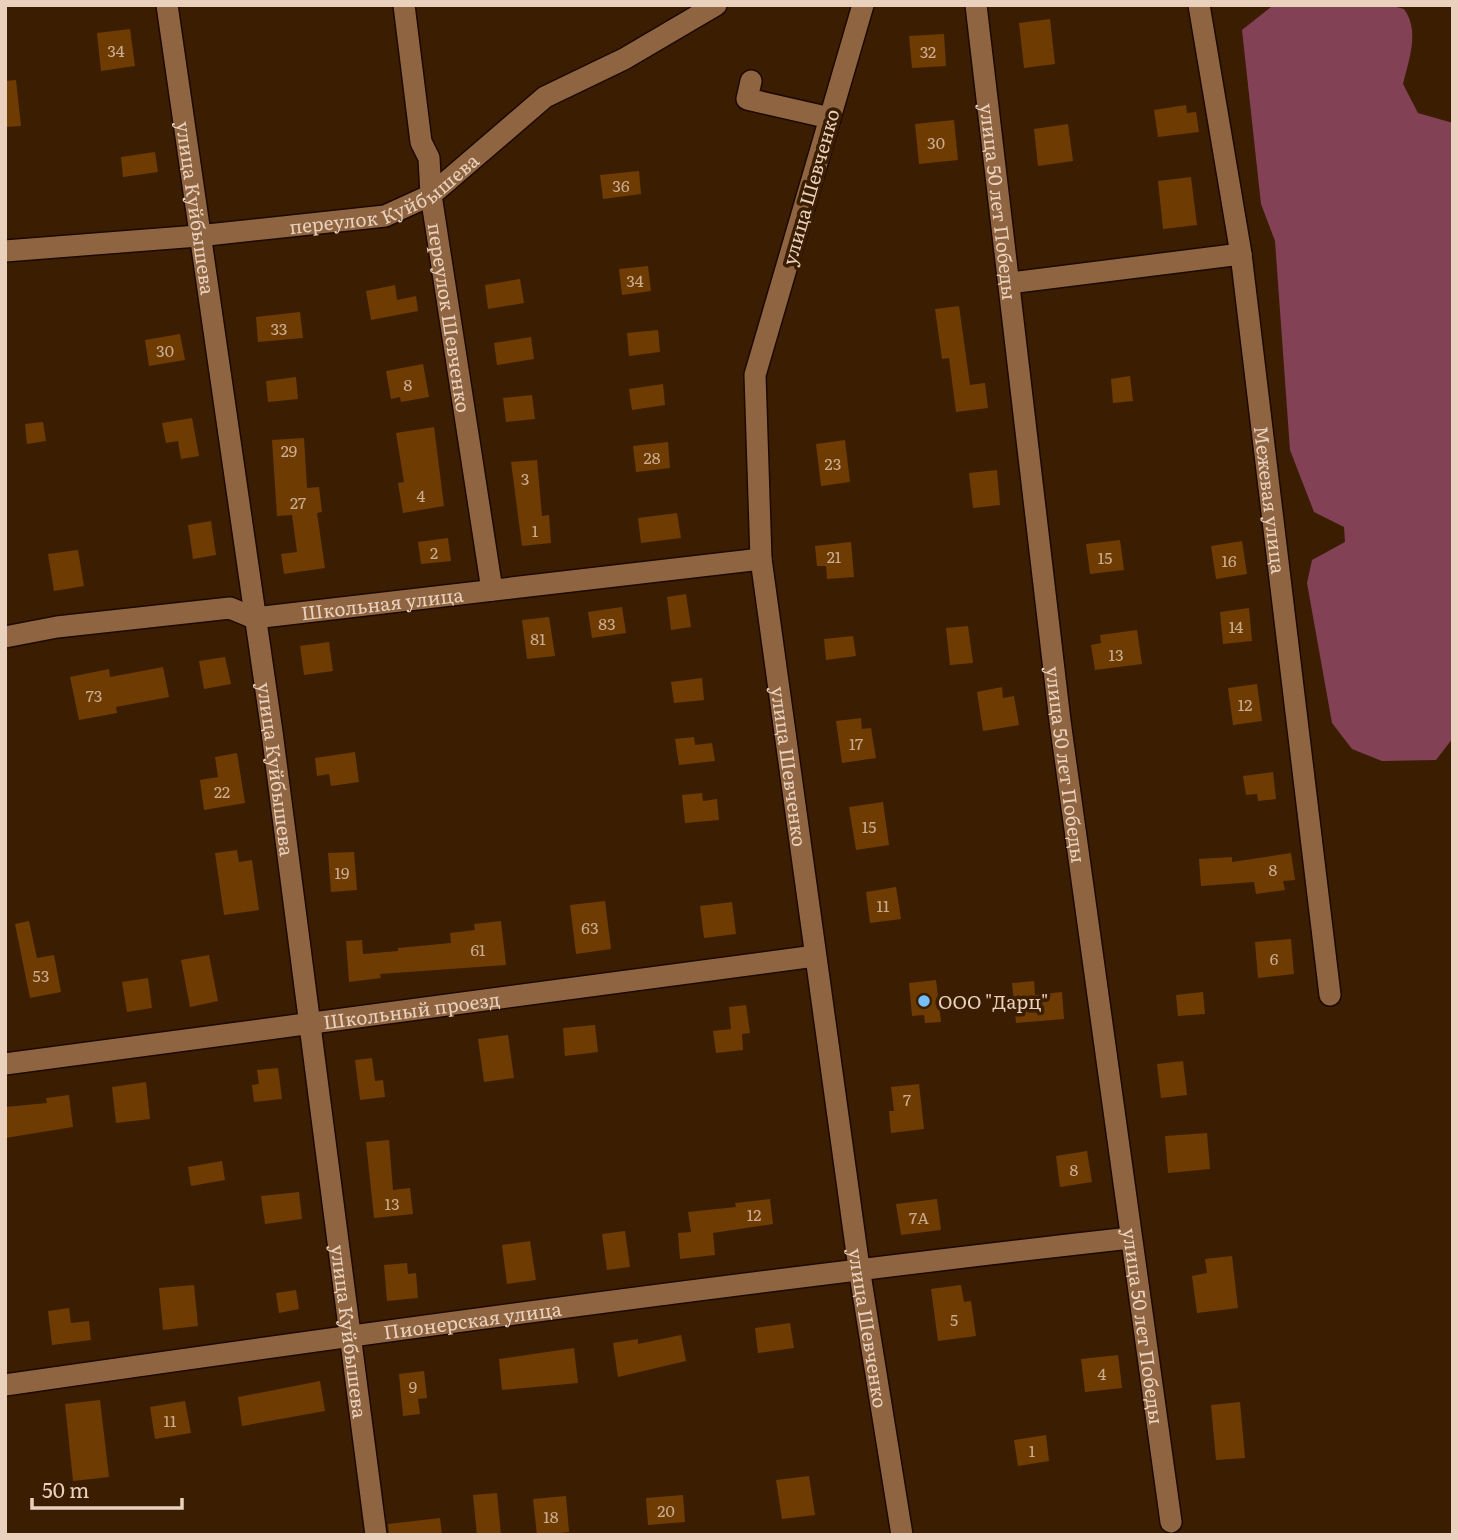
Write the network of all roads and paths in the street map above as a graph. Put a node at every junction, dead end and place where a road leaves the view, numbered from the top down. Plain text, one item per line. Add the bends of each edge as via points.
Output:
1 (167, 5) edge
2 (404, 5) edge
3 (716, 5) edge
4 (863, 5) edge
5 (976, 5) edge
6 (1199, 5) edge
7 (751, 81) dead end
8 (830, 118) junction
9 (431, 195) junction
10 (198, 236) junction
11 (5, 251) edge
12 (1241, 254) junction
13 (1010, 283) junction
14 (761, 559) junction
15 (492, 590) junction
16 (254, 618) junction
17 (5, 637) edge
18 (815, 956) junction
19 (1330, 995) dead end
20 (308, 1023) junction
21 (5, 1064) edge
22 (1130, 1238) junction
23 (859, 1268) junction
24 (349, 1335) junction
25 (5, 1385) edge
26 (1171, 1522) dead end
27 (902, 1534) edge
28 (376, 1535) edge
29 (895, 1535) edge

1 - 10 street, улица Куйбышева
2 - 9 street, переулок Шевченко
3 - 9 street, переулок Куйбышева via 624,59 545,97
4 - 8 street, улица Шевченко
5 - 13 street, улица 50 лет Победы
6 - 12 street, Межевая улица
7 - 8 street via 747,99
8 - 14 street, улица Шевченко via 755,375
9 - 10 street, переулок Куйбышева via 385,216
9 - 15 street, переулок Шевченко
10 - 11 street, переулок Куйбышева
10 - 16 street, улица Куйбышева
12 - 13 street
12 - 19 street, Межевая улица
13 - 22 street, улица 50 лет Победы via 1060,721
14 - 15 street, Школьная улица
14 - 18 street, улица Шевченко
15 - 16 street, Школьная улица
16 - 17 street, Школьная улица via 230,608
16 - 20 street, улица Куйбышева
18 - 20 street, Школьный проезд
18 - 23 street, улица Шевченко
20 - 21 street, Школьный проезд
20 - 24 street, улица Куйбышева
22 - 23 street, Пионерская улица
22 - 26 street, улица 50 лет Победы
23 - 24 street, Пионерская улица
23 - 27 street, улица Шевченко
24 - 25 street, Пионерская улица
24 - 28 street, улица Куйбышева
27 - 29 street

